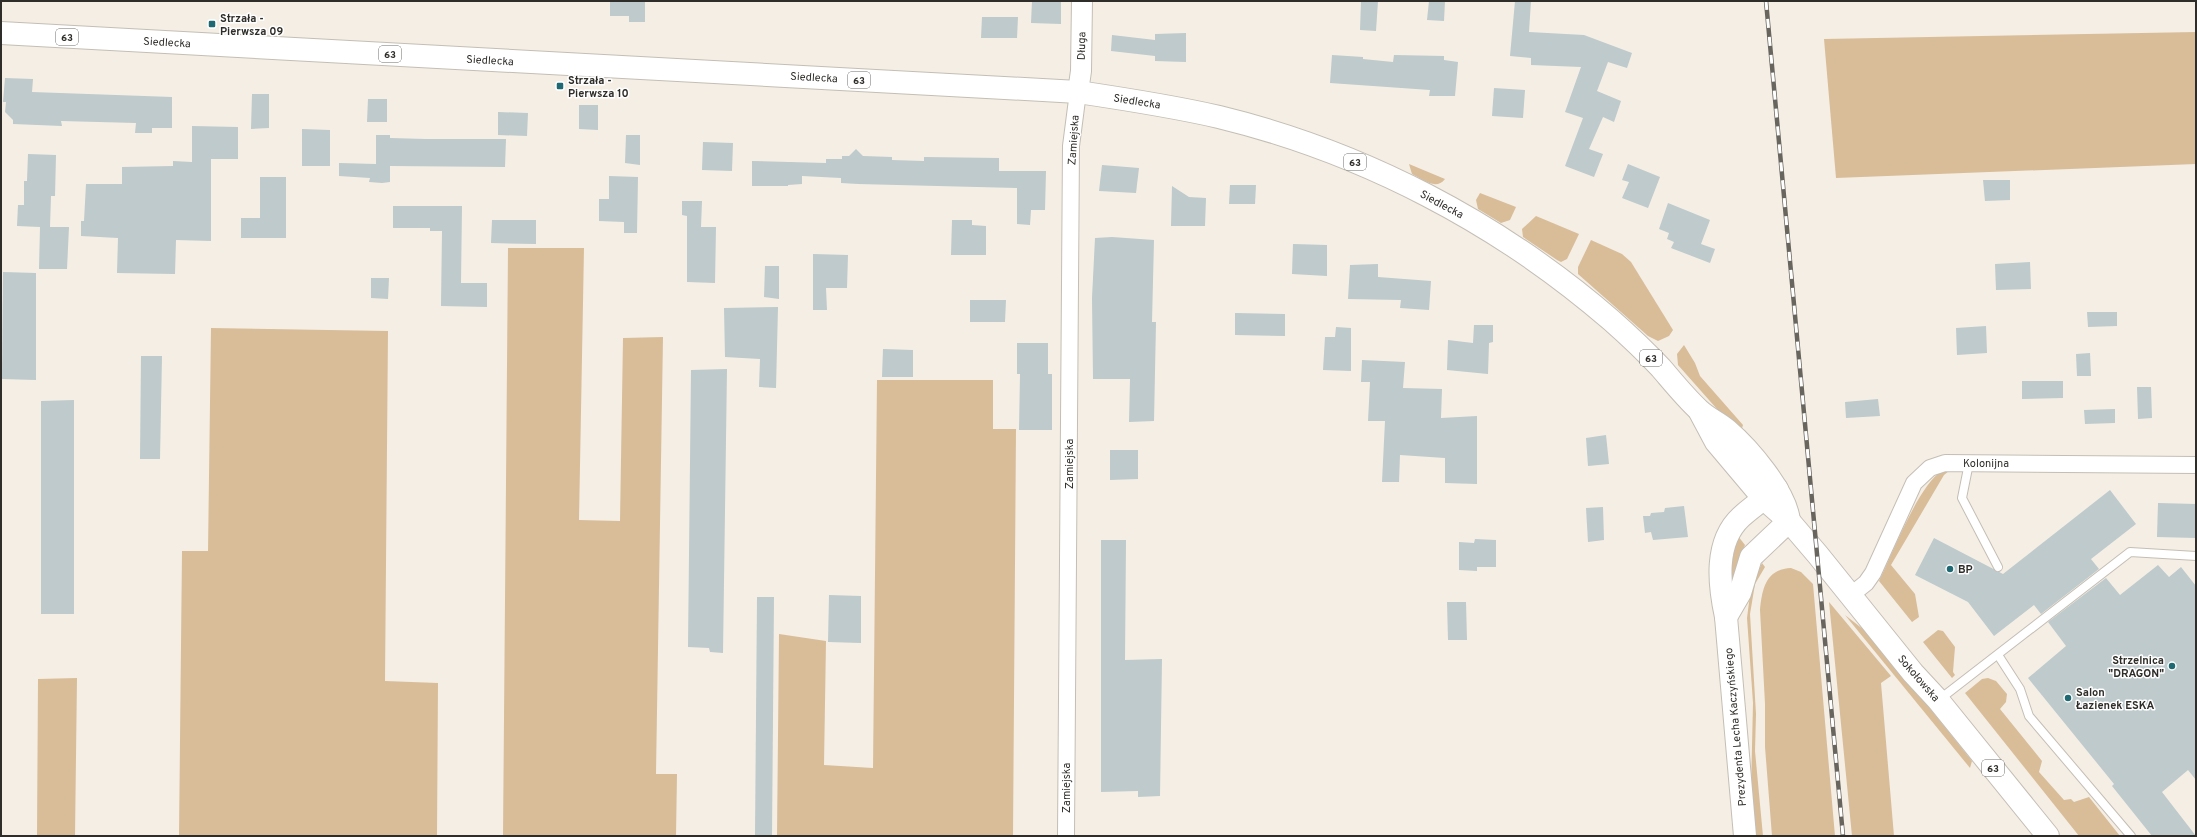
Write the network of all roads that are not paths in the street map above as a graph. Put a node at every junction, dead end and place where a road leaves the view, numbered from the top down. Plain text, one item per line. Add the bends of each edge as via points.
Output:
1 (1082, 1) edge
2 (1, 33) edge
3 (1078, 92) junction
4 (1599, 310) joint
5 (1969, 463) junction
6 (2196, 465) edge
7 (1770, 494) junction
8 (1788, 521) junction
9 (2196, 556) edge
10 (1998, 567) dead end
11 (1851, 595) junction
12 (1726, 617) junction
13 (1998, 655) junction
14 (1938, 700) junction
15 (1066, 836) edge
16 (1745, 836) edge
17 (2048, 836) edge
18 (2131, 836) edge

1 - 3 street, Długa via 1081,71
2 - 3 main road, Siedlecka / 63
3 - 4 main road, Siedlecka / 63 via 1220,117 1290,138 1374,170 1438,201 1488,230 1542,265
3 - 15 street, Zamiejska via 1071,146
4 - 7 main road, Sokołowska / 63 via 1644,351 1699,411 1716,442
5 - 6 street, Kolonijna
5 - 10 lane via 1962,498
5 - 11 street, Kolonijna via 1945,463 1930,468 1914,483 1873,573 1866,583
7 - 8 main road, Sokołowska / 63
7 - 12 main road, Prezydenta Lecha Kaczyńskiego via 1740,518 1725,544 1720,591
8 - 11 main road, Sokołowska / 63
8 - 12 main road via 1751,557 1740,593
9 - 13 lane via 2130,552
11 - 14 main road, Sokołowska / 63 via 1913,673
12 - 16 main road, Prezydenta Lecha Kaczyńskiego
13 - 14 lane
13 - 18 lane via 2020,689 2029,716
14 - 17 main road, Sokołowska / 63

